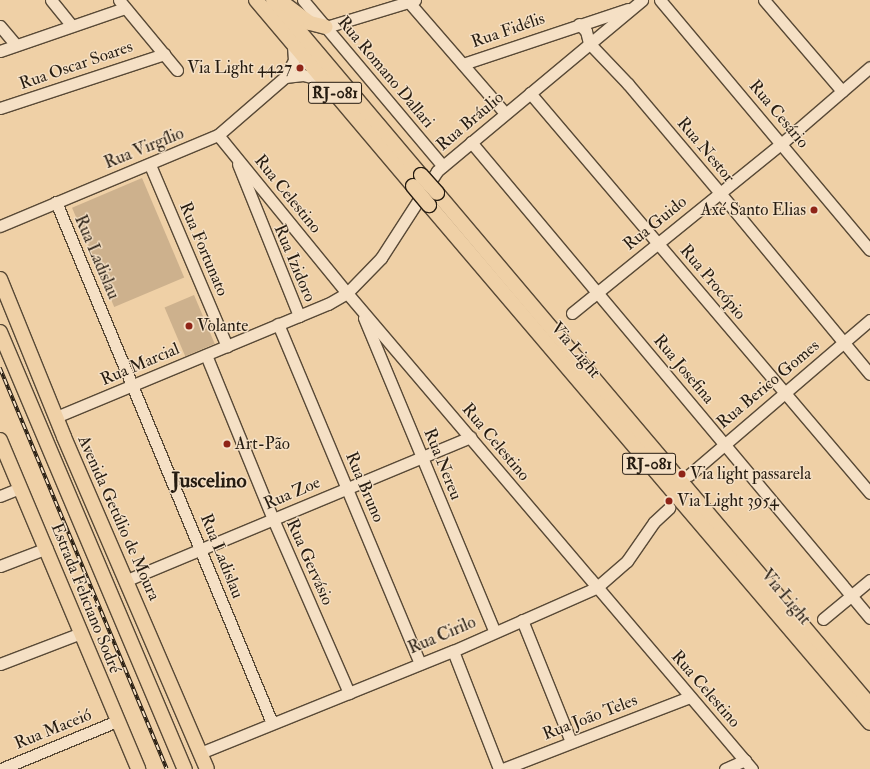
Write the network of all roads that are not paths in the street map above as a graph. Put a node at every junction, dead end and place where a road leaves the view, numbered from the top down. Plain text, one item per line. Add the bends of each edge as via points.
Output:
1 (51, 0) edge
2 (256, 0) edge
3 (273, 0) edge
4 (280, 0) edge
5 (303, 0) edge
6 (642, 0) edge
7 (660, 0) edge
8 (764, 0) edge
9 (410, 1) edge
10 (122, 4) edge
11 (633, 8) junction
12 (579, 24) junction
13 (0, 26) edge
14 (72, 26) junction
15 (326, 28) junction
16 (590, 43) junction
17 (293, 44) junction
18 (16, 45) junction
19 (0, 51) edge
20 (164, 54) junction
21 (464, 64) junction
22 (870, 67) edge
23 (177, 70) dead end
24 (285, 77) junction
25 (324, 80) junction
26 (842, 91) junction
27 (530, 93) junction
28 (0, 108) edge
29 (505, 113) junction
30 (218, 134) junction
31 (471, 142) junction
32 (782, 143) junction
33 (235, 155) junction
34 (150, 165) junction
35 (443, 166) junction
36 (417, 180) junction
37 (720, 192) junction
38 (267, 195) junction
39 (433, 199) junction
40 (56, 202) junction
41 (253, 205) junction
42 (0, 226) edge
43 (658, 242) junction
44 (870, 250) edge
45 (0, 279) edge
46 (598, 292) junction
47 (347, 293) junction
48 (361, 309) junction
49 (572, 313) dead end
50 (299, 316) junction
51 (870, 320) edge
52 (278, 324) junction
53 (0, 332) edge
54 (843, 343) junction
55 (228, 346) junction
56 (206, 355) junction
57 (870, 374) edge
58 (133, 385) junction
59 (784, 394) junction
60 (56, 417) junction
61 (470, 437) junction
62 (0, 440) edge
63 (724, 444) junction
64 (422, 457) junction
65 (689, 475) dead end
66 (20, 488) junction
67 (347, 488) junction
68 (870, 493) edge
69 (0, 496) edge
70 (669, 508) dead end
71 (273, 519) junction
72 (47, 548) junction
73 (200, 550) junction
74 (0, 566) edge
75 (127, 580) junction
76 (870, 580) edge
77 (596, 588) junction
78 (851, 596) junction
79 (870, 618) edge
80 (823, 619) dead end
81 (522, 620) junction
82 (494, 631) junction
83 (81, 633) junction
84 (453, 651) junction
85 (138, 658) junction
86 (0, 664) edge
87 (420, 664) junction
88 (167, 675) junction
89 (349, 693) junction
90 (690, 697) junction
91 (870, 705) edge
92 (118, 721) junction
93 (870, 723) edge
94 (272, 724) junction
95 (168, 732) junction
96 (571, 742) junction
97 (200, 753) junction
98 (748, 765) edge
99 (1, 769) edge
100 (138, 769) edge
101 (185, 769) edge
102 (207, 769) edge
103 (499, 769) edge
104 (503, 769) edge
105 (725, 769) edge

1 - 14 street
2 - 17 main road, Via Light / RJ-081
3 - 36 main road, Via Light / RJ-081
4 - 15 main road via 310,23
5 - 15 street, Rua Romano Dallari
6 - 11 street, Rua Bráulio
7 - 32 street, Rua Cesário
8 - 26 street
9 - 15 street
9 - 21 street
10 - 14 street
10 - 20 street
11 - 12 street, Rua Fidélis
11 - 16 street, Rua Bráulio
12 - 16 street, Rua Nestor via 586,31
12 - 21 street, Rua Fidélis
13 - 18 street
14 - 18 street
15 - 35 street, Rua Romano Dallari
16 - 27 street, Rua Bráulio
16 - 37 street, Rua Nestor
17 - 24 street, Rua Virgílio via 294,60
17 - 25 main road, Via Light / RJ-081
18 - 19 street
20 - 23 street
20 - 28 street, Rua Oscar Soares
21 - 29 street
22 - 26 street, Rua Guido
24 - 25 street via 302,75
24 - 30 street, Rua Virgílio
25 - 36 main road, Via Light / RJ-081
26 - 32 street, Rua Guido
27 - 29 street, Rua Bráulio
27 - 43 street, Rua Procópio
29 - 31 street, Rua Bráulio
30 - 33 street, Rua Celestino
30 - 34 street, Rua Virgílio
31 - 35 street, Rua Bráulio
31 - 46 street, Rua Josefina
32 - 37 street, Rua Guido
32 - 44 street, Rua Cesário
33 - 38 street, Rua Celestino
33 - 41 street, Rua Izidoro
34 - 40 street, Rua Virgílio
34 - 55 street, Rua Fortunato
35 - 47 street, Rua Bráulio via 427,183 381,258
36 - 39 main road, Via Light / RJ-081, bridge
37 - 43 street, Rua Guido
37 - 54 street, Rua Nestor
38 - 41 street
38 - 47 street, Rua Celestino
39 - 91 main road, Via Light / RJ-081
39 - 93 main road, Via Light / RJ-081
40 - 42 street, Rua Virgílio
40 - 58 street, Rua Ladislau
41 - 50 street, Rua Izidoro
43 - 46 street, Rua Guido
43 - 59 street, Rua Procópio
45 - 60 main road, Avenida Getúlio de Moura
46 - 49 street, Rua Guido
46 - 63 street, Rua Josefina
47 - 48 street, Rua Celestino
47 - 50 street, Rua Marcial
48 - 61 street, Rua Celestino
48 - 64 street, Rua Nereu
50 - 52 street, Rua Marcial
51 - 54 street, Rua Berico Gomes
52 - 55 street, Rua Marcial
52 - 67 street, Rua Bruno
53 - 85 main road
54 - 57 street, Rua Nestor
54 - 59 street, Rua Berico Gomes
55 - 56 street, Rua Marcial
56 - 58 street, Rua Marcial
56 - 71 street, Rua Gervásio
58 - 60 street, Rua Marcial
58 - 73 street, Rua Ladislau
59 - 63 street, Rua Berico Gomes
59 - 68 street, Rua Procópio
60 - 75 main road, Avenida Getúlio de Moura
61 - 64 street, Rua Zoe
61 - 77 street, Rua Celestino
62 - 66 main road, Estrada Feliciano Sodré
63 - 65 street, Rua Berico Gomes
63 - 78 street, Rua Josefina
64 - 67 street, Rua Zoe
64 - 82 street, Rua Nereu
66 - 69 street
66 - 72 main road, Estrada Feliciano Sodré
67 - 71 street, Rua Zoe
67 - 87 street, Rua Bruno
70 - 77 street, Rua Cirilo via 654,522 627,561
71 - 73 street, Rua Zoe
71 - 89 street, Rua Gervásio
72 - 74 street
72 - 83 main road, Estrada Feliciano Sodré
73 - 75 street, Rua Zoe
73 - 94 street, Rua Ladislau
75 - 88 main road, Avenida Getúlio de Moura
76 - 78 street
77 - 81 street, Rua Cirilo
77 - 90 street, Rua Celestino
78 - 79 street, Rua Josefina
78 - 80 street
81 - 82 street, Rua Cirilo
81 - 96 street
82 - 84 street, Rua Cirilo
83 - 86 street
83 - 92 main road, Estrada Feliciano Sodré
84 - 87 street, Rua Cirilo
84 - 103 street
85 - 88 main road via 160,698 170,705 173,698
85 - 95 main road
87 - 89 street, Rua Cirilo
88 - 97 main road, Avenida Getúlio de Moura
89 - 94 street, Rua Cirilo
90 - 96 street, Rua João Teles
90 - 98 street, Rua Celestino
92 - 99 street, Rua Maceió
92 - 100 main road, Estrada Feliciano Sodré
94 - 97 street, Rua Cirilo
95 - 97 main road via 172,721 182,722 195,750
95 - 101 main road
96 - 104 street, Rua João Teles
97 - 102 main road, Avenida Getúlio de Moura
98 - 105 street

